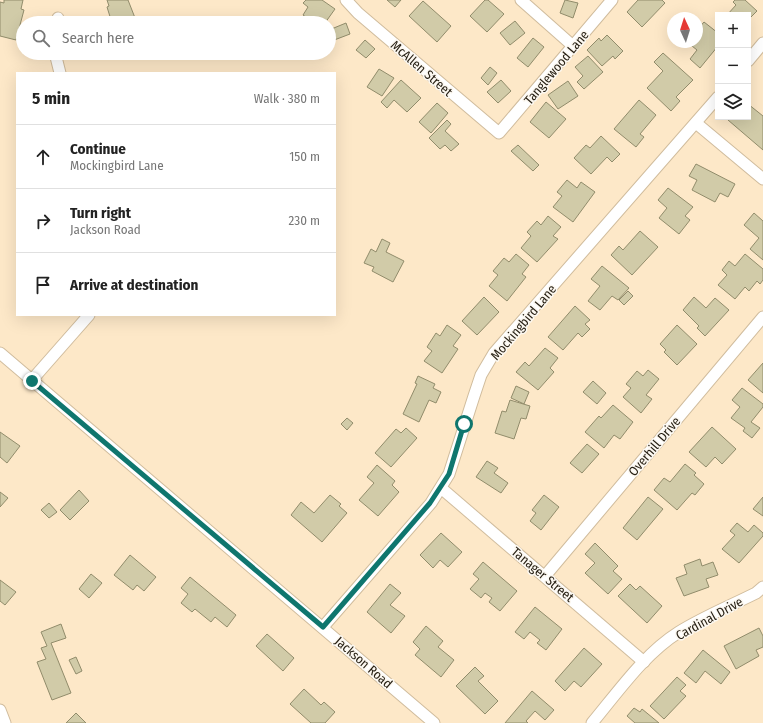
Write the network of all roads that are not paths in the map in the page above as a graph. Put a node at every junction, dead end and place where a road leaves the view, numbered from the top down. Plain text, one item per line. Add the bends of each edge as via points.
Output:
1 (346, 0) edge
2 (521, 0) edge
3 (612, 0) edge
4 (763, 44) edge
5 (573, 46) junction
6 (751, 58) edge
7 (57, 60) edge
8 (60, 72) edge
9 (715, 100) edge
10 (696, 122) junction
11 (499, 133) joint
12 (763, 179) edge
13 (88, 316) edge
14 (763, 317) edge
15 (0, 353) edge
16 (32, 381) junction
17 (441, 488) junction
18 (545, 576) junction
19 (763, 587) edge
20 (323, 627) junction
21 (644, 662) junction
22 (0, 710) edge
23 (5, 723) edge
24 (434, 723) edge
25 (592, 723) edge

1 - 11 street, McAllen Street
2 - 5 street
3 - 5 street, Tanglewood Lane
4 - 6 street
5 - 11 street, Tanglewood Lane
7 - 8 street
9 - 10 street, Mockingbird Lane
10 - 12 street
10 - 17 street, Mockingbird Lane via 494,353 481,376 449,474
13 - 16 street
14 - 18 street, Overhill Drive
15 - 16 street, Jackson Road
16 - 20 street, Jackson Road
17 - 18 street, Tanager Street
17 - 20 street, Mockingbird Lane
18 - 21 street, Tanager Street
19 - 21 street, Cardinal Drive via 679,633
20 - 24 street, Jackson Road
21 - 25 street, Cardinal Drive
22 - 23 street

